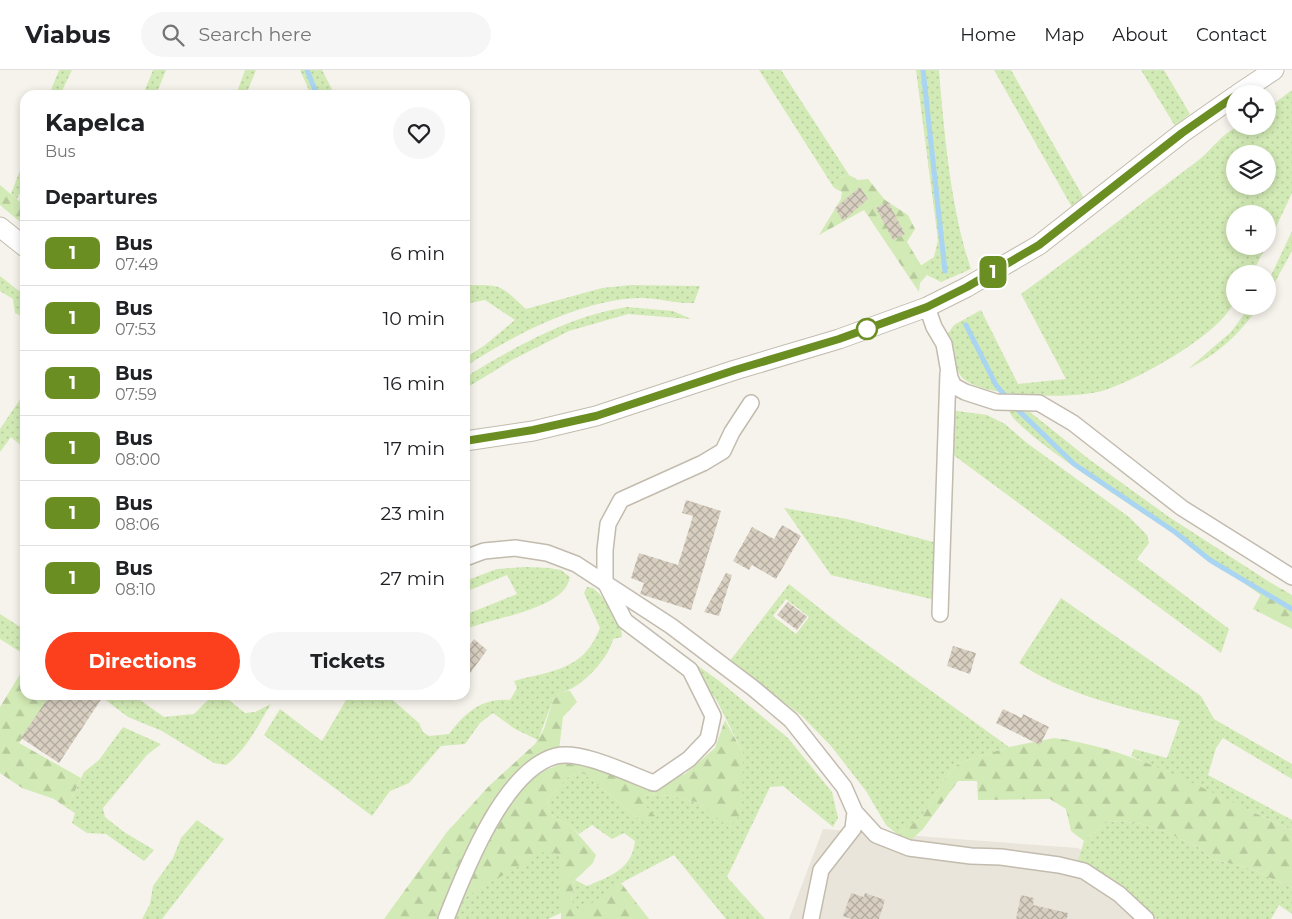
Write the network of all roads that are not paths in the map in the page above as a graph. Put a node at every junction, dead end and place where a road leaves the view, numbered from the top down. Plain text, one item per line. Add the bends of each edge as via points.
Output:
1 (1274, 70) edge
2 (1252, 85) edge
3 (1226, 102) edge
4 (0, 227) edge
5 (20, 243) edge
6 (927, 307) junction
7 (948, 368) junction
8 (751, 403) dead end
9 (470, 440) edge
10 (470, 556) edge
11 (1292, 577) edge
12 (605, 582) junction
13 (940, 614) dead end
14 (855, 812) junction
15 (446, 919) edge
16 (811, 919) edge
17 (1146, 919) edge

1 - 2 street
3 - 6 street via 1039,245
4 - 5 street
6 - 7 street via 944,344
6 - 9 street via 839,339 596,416
7 - 11 street via 954,386 965,392 996,402 1039,403 1073,423 1182,508
7 - 13 street
8 - 12 street via 723,451 620,500 608,524
10 - 12 street via 484,551 515,548 547,553 576,564
12 - 14 street via 715,658 791,720 844,787
12 - 15 street via 625,621 690,670 714,716 708,739 690,759 654,783 576,756 556,756 530,770 506,798 480,839
14 - 16 street via 853,829 821,870
14 - 17 street via 876,835 909,848 1001,857 1084,871 1119,894

